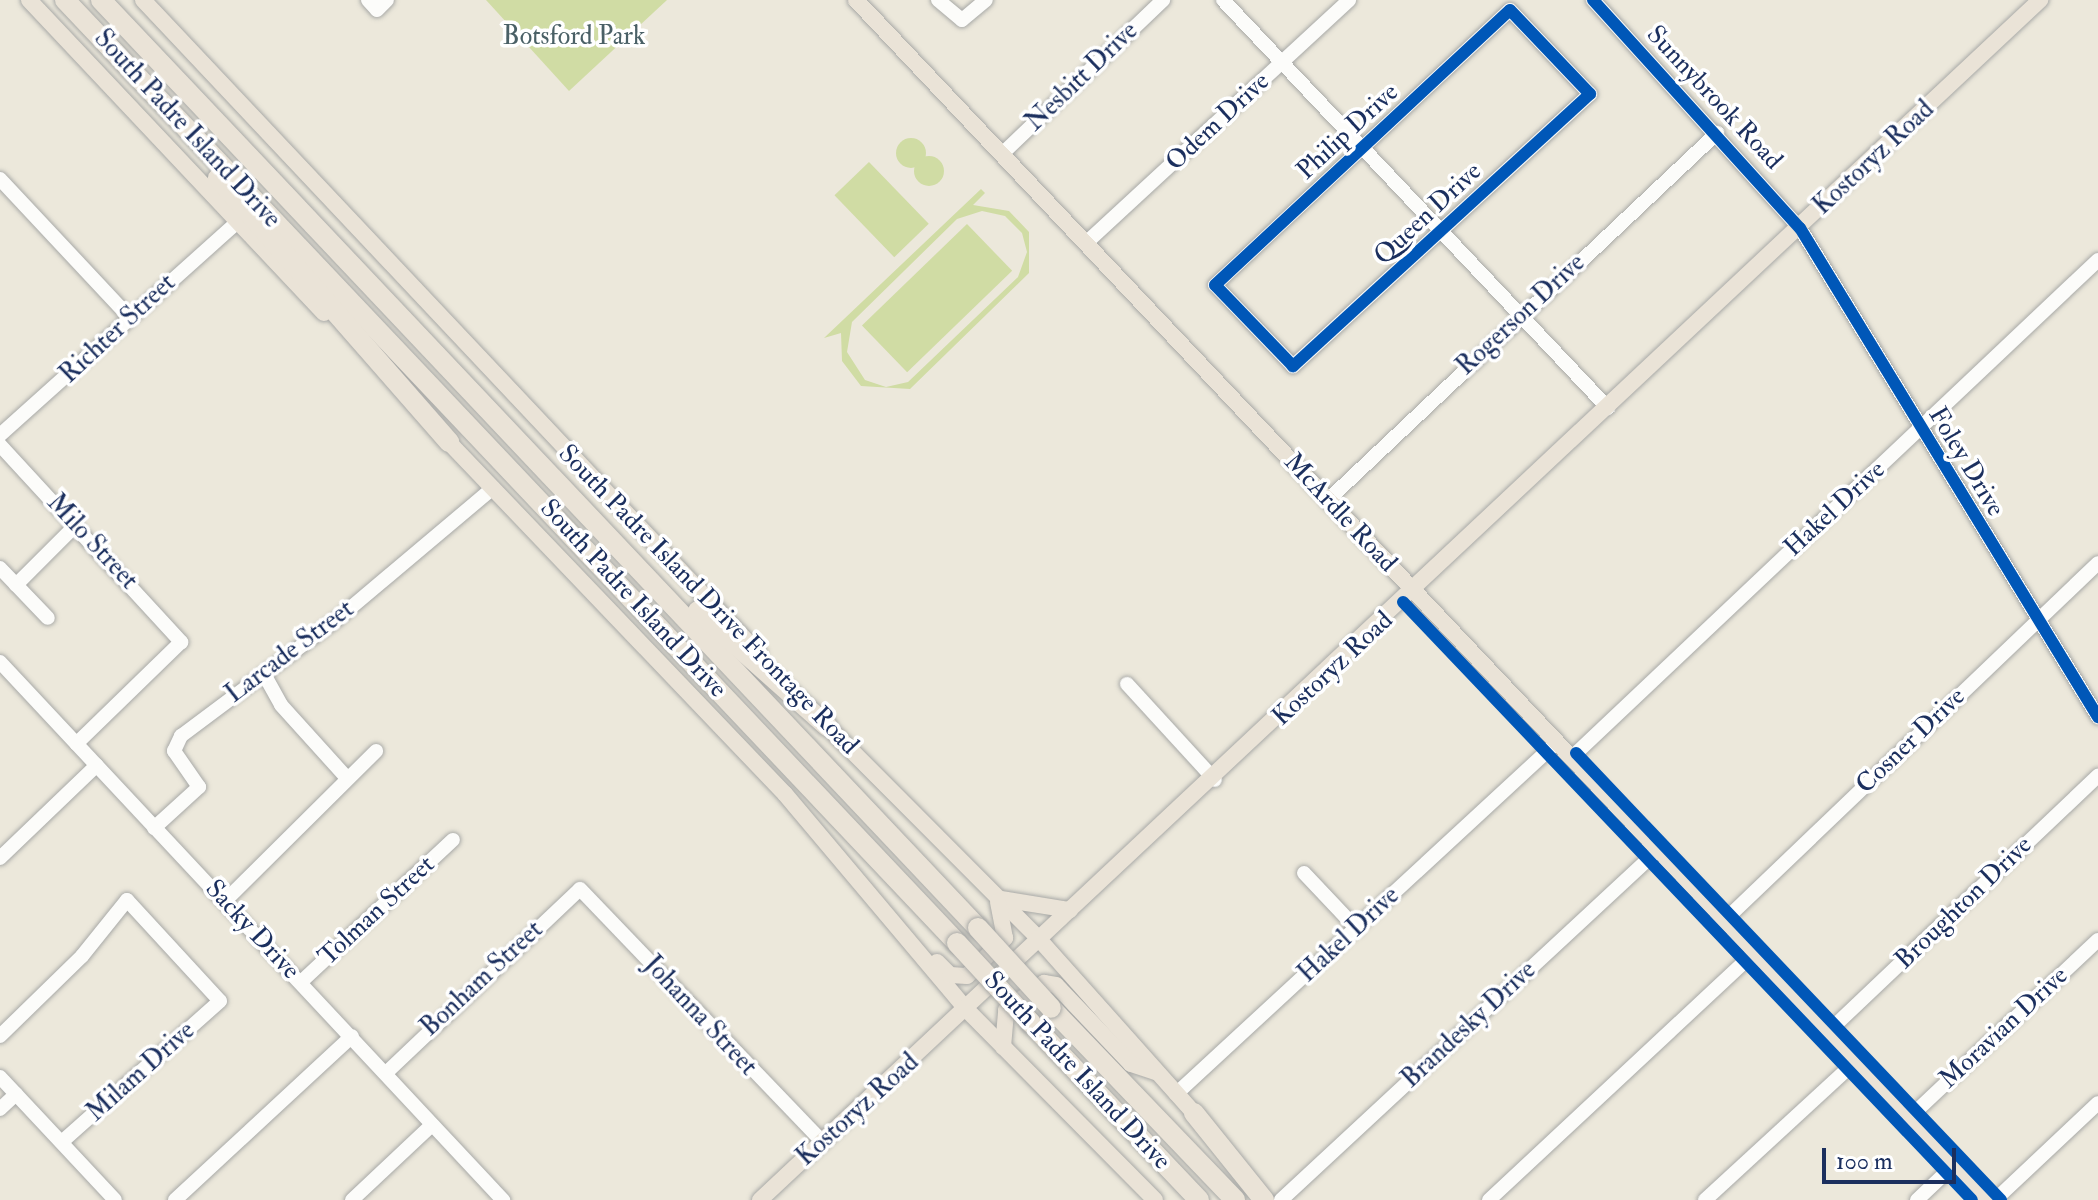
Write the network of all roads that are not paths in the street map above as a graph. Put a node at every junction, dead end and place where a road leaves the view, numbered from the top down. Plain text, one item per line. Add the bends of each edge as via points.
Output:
1 (29, 0) edge
2 (65, 0) edge
3 (101, 0) edge
4 (143, 0) edge
5 (856, 0) edge
6 (938, 0) edge
7 (986, 0) edge
8 (1163, 0) edge
9 (1223, 0) edge
10 (1349, 0) edge
11 (1593, 0) edge
12 (2040, 0) edge
13 (1549, 52) joint
14 (1282, 63) junction
15 (1717, 133) junction
16 (191, 134) junction
17 (1363, 148) junction
18 (1002, 154) junction
19 (0, 179) edge
20 (237, 222) junction
21 (1800, 228) junction
22 (1442, 232) junction
23 (1086, 243) junction
24 (2098, 260) edge
25 (1520, 315) junction
26 (130, 318) junction
27 (1254, 326) joint
28 (1608, 408) junction
29 (1921, 429) junction
30 (0, 435) edge
31 (449, 442) junction
32 (0, 445) edge
33 (541, 462) junction
34 (493, 488) junction
35 (1328, 500) junction
36 (76, 525) junction
37 (2098, 563) edge
38 (0, 568) edge
39 (16, 585) junction
40 (1414, 591) junction
41 (48, 618) dead end
42 (2037, 621) junction
43 (0, 662) edge
44 (264, 674) junction
45 (6, 679) edge
46 (1127, 684) dead end
47 (2098, 717) edge
48 (827, 726) junction
49 (1557, 742) junction
50 (76, 744) junction
51 (376, 751) dead end
52 (1571, 758) junction
53 (97, 765) junction
54 (2098, 776) edge
55 (346, 777) junction
56 (1215, 780) junction
57 (154, 828) junction
58 (453, 840) dead end
59 (1658, 850) junction
60 (0, 858) edge
61 (1304, 873) dead end
62 (859, 886) junction
63 (580, 889) joint
64 (996, 896) junction
65 (225, 901) junction
66 (1070, 910) junction
67 (1725, 920) junction
68 (1357, 929) junction
69 (1038, 938) junction
70 (2098, 940) edge
71 (1755, 952) junction
72 (301, 982) junction
73 (965, 1008) junction
74 (1829, 1031) junction
75 (0, 1036) edge
76 (352, 1036) junction
77 (1003, 1047) junction
78 (1857, 1060) junction
79 (386, 1073) junction
80 (1158, 1073) junction
81 (0, 1077) edge
82 (16, 1094) junction
83 (1176, 1094) junction
84 (2098, 1103) edge
85 (0, 1109) edge
86 (1194, 1113) junction
87 (1910, 1117) junction
88 (432, 1125) junction
89 (62, 1142) junction
90 (823, 1142) junction
91 (1955, 1164) junction
92 (111, 1198) edge
93 (175, 1200) edge
94 (352, 1200) edge
95 (503, 1200) edge
96 (760, 1200) edge
97 (1155, 1200) edge
98 (1199, 1200) edge
99 (1235, 1200) edge
100 (1264, 1200) edge
101 (1273, 1200) edge
102 (1281, 1200) edge
103 (1489, 1200) edge
104 (1705, 1200) edge
105 (1917, 1200) edge
106 (1992, 1200) edge

1 - 20 main road
2 - 16 highway, South Padre Island Drive
3 - 33 highway, South Padre Island Drive
4 - 48 main road, South Padre Island Drive Frontage Road
5 - 18 main road, McArdle Road
6 - 7 street via 962,20
8 - 18 street, Nesbitt Drive
9 - 14 street
10 - 14 street, Odem Drive
11 - 15 street, Sunnybrook Road
12 - 21 main road, Kostoryz Road
13 - 17 street, Philip Drive via 1510,10
13 - 22 street, Queen Drive via 1590,94
14 - 17 street
14 - 23 street, Odem Drive
15 - 21 street, Sunnybrook Road
15 - 25 street, Rogerson Drive
16 - 31 highway via 242,210
16 - 98 highway, South Padre Island Drive, bridge
17 - 22 street
17 - 27 street, Philip Drive via 1215,285
18 - 23 main road, McArdle Road
19 - 26 street
20 - 26 street, Richter Street
20 - 31 main road
21 - 28 main road, Kostoryz Road
21 - 29 street, Foley Drive
22 - 25 street
22 - 27 street, Queen Drive via 1293,366
23 - 35 main road, McArdle Road
24 - 29 street, Hakel Drive
25 - 28 street
25 - 35 street, Rogerson Drive
26 - 30 street, Richter Street
28 - 40 main road, Kostoryz Road
29 - 42 street, Foley Drive
29 - 52 street, Hakel Drive
31 - 34 main road
32 - 36 street, Milo Street
33 - 48 highway
33 - 99 highway, South Padre Island Drive, bridge
34 - 44 street, Larcade Street
34 - 62 main road via 785,794
35 - 40 main road, McArdle Road
36 - 39 street
36 - 50 street, Milo Street via 181,642
37 - 42 street, Cosner Drive
38 - 39 street
39 - 41 street
40 - 49 main road, McArdle Road
40 - 56 main road, Kostoryz Road
42 - 47 street, Foley Drive
42 - 67 street, Cosner Drive
43 - 45 street, Sacky Drive
44 - 55 street via 281,705
44 - 57 street, Larcade Street via 175,744 199,787
45 - 50 street, Sacky Drive
46 - 56 street
48 - 64 main road, South Padre Island Drive Frontage Road
49 - 52 main road, McArdle Road
49 - 68 street, Hakel Drive
50 - 53 street, Sacky Drive
51 - 55 street
52 - 59 main road, McArdle Road
53 - 57 street, Sacky Drive
53 - 60 street
54 - 74 street, Broughton Drive
55 - 65 street
56 - 66 main road, Kostoryz Road
57 - 65 street, Sacky Drive
58 - 72 street, Tolman Street
59 - 67 main road, McArdle Road
59 - 102 street, Brandesky Drive
61 - 68 street
62 - 64 main road via 950,975 967,976 1005,938
62 - 73 main road
63 - 79 street, Bonham Street
63 - 90 street, Johanna Street
64 - 66 main road
64 - 69 main road, South Padre Island Drive Frontage Road
65 - 72 street, Sacky Drive
66 - 69 main road, Kostoryz Road
67 - 71 main road, McArdle Road
68 - 83 street, Hakel Drive
69 - 73 main road, Kostoryz Road
69 - 80 main road, South Padre Island Drive Frontage Road
70 - 87 street, Moravian Drive
71 - 74 main road, McArdle Road
71 - 103 street
72 - 76 street, Sacky Drive
73 - 77 main road
73 - 90 main road, Kostoryz Road
74 - 78 main road, McArdle Road
75 - 89 street, Milam Drive via 82,956 127,900 220,1001
76 - 79 street, Sacky Drive
76 - 93 street
77 - 80 main road via 1006,1010 1044,983 1056,985 1131,1064
77 - 97 main road
78 - 87 main road, McArdle Road
78 - 104 street
79 - 88 street, Sacky Drive
80 - 83 main road, South Padre Island Drive Frontage Road
81 - 82 street
82 - 85 street
82 - 89 street
83 - 86 main road, South Padre Island Drive Frontage Road
84 - 106 street
86 - 100 highway
86 - 101 main road, South Padre Island Drive Frontage Road
87 - 91 main road, McArdle Road
88 - 94 street
88 - 95 street, Sacky Drive
89 - 92 street
90 - 96 main road, Kostoryz Road
91 - 105 street
91 - 106 main road, McArdle Road

